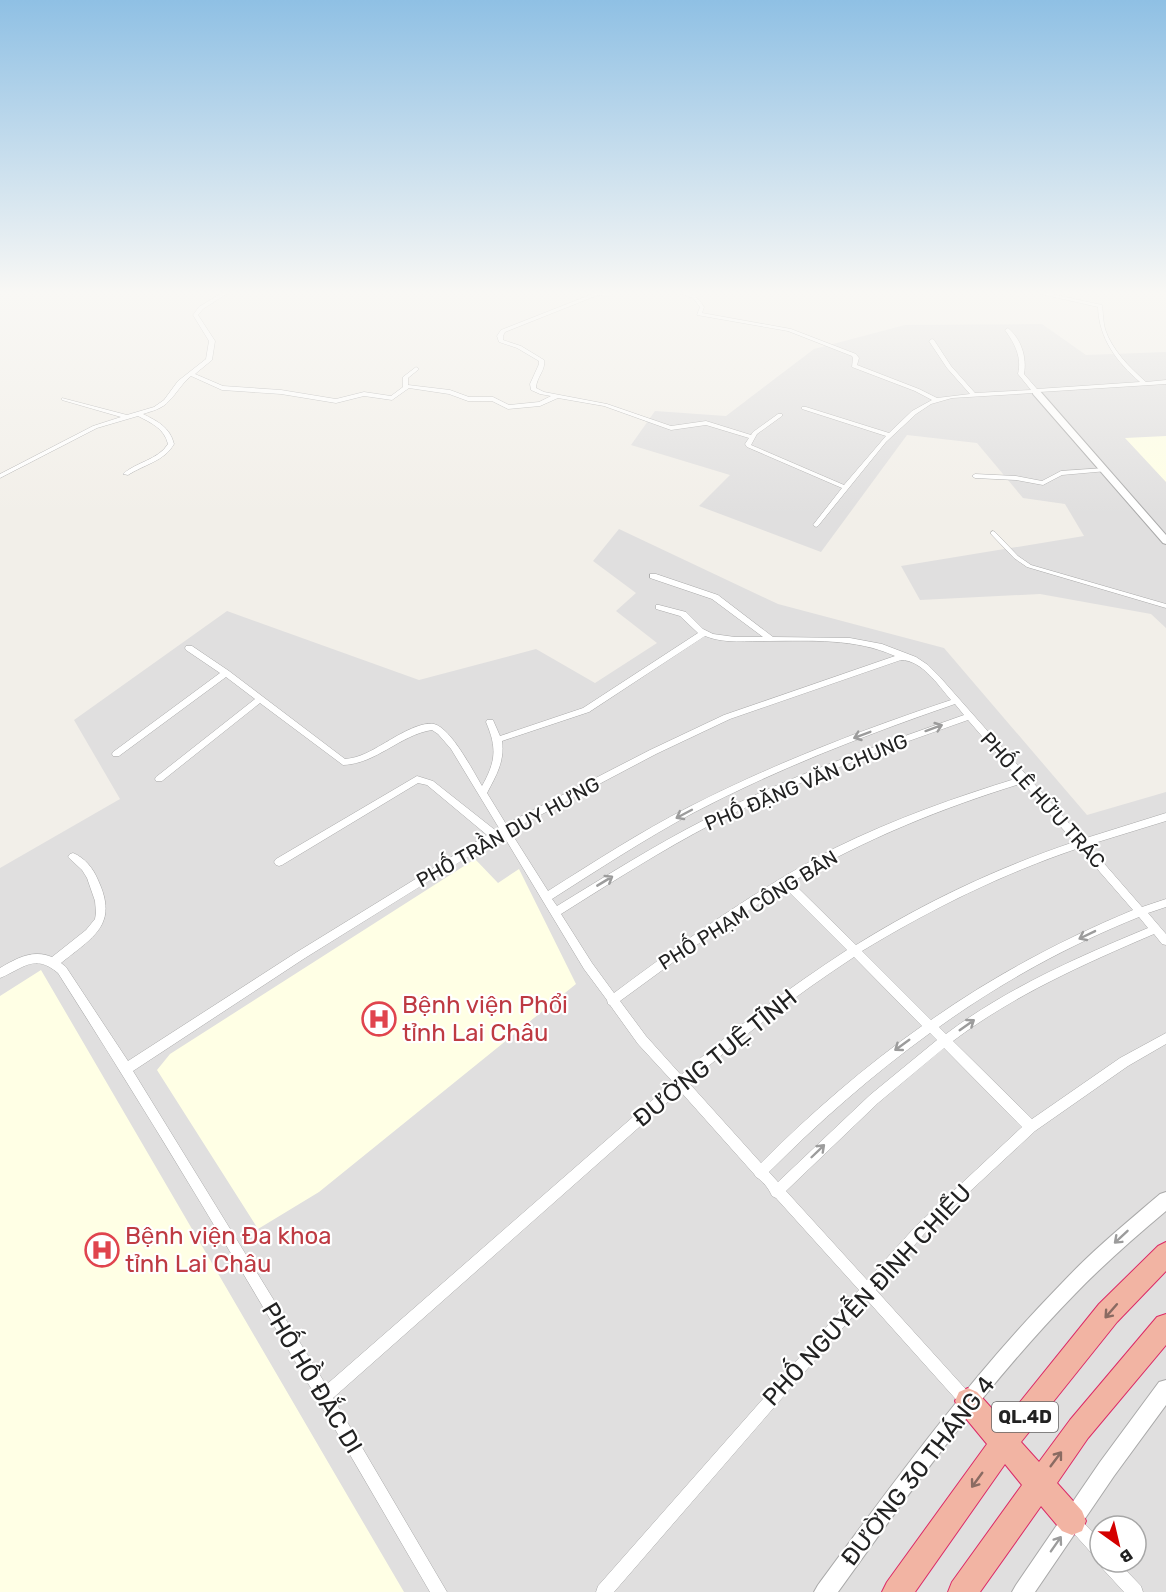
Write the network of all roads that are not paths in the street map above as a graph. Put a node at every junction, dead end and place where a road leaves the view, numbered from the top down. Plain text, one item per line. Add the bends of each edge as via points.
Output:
1 (202, 365) edge
2 (541, 365) edge
3 (855, 365) edge
4 (948, 365) edge
5 (1024, 365) edge
6 (1125, 365) edge
7 (416, 369) dead end
8 (191, 374) junction
9 (1166, 382) edge
10 (1145, 384) junction
11 (407, 386) junction
12 (1036, 392) junction
13 (974, 395) junction
14 (557, 396) junction
15 (64, 399) dead end
16 (936, 400) junction
17 (804, 408) dead end
18 (139, 414) junction
19 (780, 415) dead end
20 (127, 417) junction
21 (890, 435) junction
22 (751, 437) junction
23 (1105, 470) junction
24 (126, 474) dead end
25 (0, 476) edge
26 (975, 476) dead end
27 (846, 488) junction
28 (816, 525) dead end
29 (993, 533) dead end
30 (1166, 541) edge
31 (653, 576) dead end
32 (1166, 606) edge
33 (659, 607) dead end
34 (704, 633) junction
35 (771, 639) junction
36 (189, 648) dead end
37 (905, 657) junction
38 (226, 673) junction
39 (260, 699) junction
40 (956, 701) junction
41 (969, 716) junction
42 (490, 723) dead end
43 (499, 740) junction
44 (116, 754) dead end
45 (758, 777) junction
46 (159, 779) dead end
47 (1025, 779) junction
48 (772, 792) junction
49 (482, 795) junction
50 (1166, 817) edge
51 (500, 833) junction
52 (1082, 842) junction
53 (73, 857) dead end
54 (279, 862) dead end
55 (785, 881) junction
56 (547, 897) junction
57 (1166, 903) edge
58 (1140, 911) junction
59 (556, 912) junction
60 (1156, 929) junction
61 (1166, 941) edge
62 (855, 950) junction
63 (49, 959) junction
64 (0, 973) edge
65 (612, 1001) junction
66 (930, 1025) junction
67 (1166, 1038) edge
68 (945, 1041) junction
69 (126, 1069) junction
70 (679, 1082) junction
71 (1031, 1127) junction
72 (760, 1173) junction
73 (776, 1192) junction
74 (1166, 1200) edge
75 (1166, 1254) edge
76 (867, 1289) junction
77 (1166, 1326) edge
78 (1166, 1389) edge
79 (324, 1396) junction
80 (968, 1401) junction
81 (1004, 1443) junction
82 (1038, 1483) junction
83 (1072, 1521) junction
84 (1088, 1539) edge
85 (1119, 1574) edge
86 (439, 1592) edge
87 (604, 1592) edge
88 (825, 1592) edge
89 (897, 1592) edge
90 (962, 1592) edge
91 (1023, 1592) edge
92 (1135, 1592) edge

1 - 8 street
2 - 14 street via 532,388
3 - 16 street
4 - 13 street
5 - 12 street via 1021,374
6 - 10 street
7 - 11 street via 405,378
8 - 11 street via 222,388 333,401 364,394 392,398
8 - 18 street via 162,405
9 - 10 street
10 - 12 street
11 - 14 street via 447,391 468,399 493,399 508,407 540,404
12 - 13 street
12 - 23 street
13 - 16 street
14 - 22 street via 605,405 671,428 702,422
15 - 20 street
16 - 21 street via 915,411
17 - 21 street
18 - 20 street
18 - 24 street via 165,430 171,444 166,452
19 - 22 street
20 - 25 street via 85,432
21 - 27 street
22 - 27 street via 748,444 752,449
23 - 26 street via 1061,473 1043,483
23 - 30 street
27 - 28 street
29 - 32 street via 1029,566
31 - 35 street via 715,597
33 - 34 street via 688,616
34 - 35 street via 735,639
34 - 43 street via 586,710
35 - 37 street via 850,640
36 - 38 street
37 - 40 street, PHỐ LÊ HỮU TRÁC via 917,662
37 - 51 street, PHỐ TRẦN DUY HƯNG via 727,717
38 - 39 street
38 - 44 street
39 - 46 street
39 - 49 street via 347,763 433,727 454,747
40 - 41 street, PHỐ LÊ HỮU TRÁC
40 -> 45 street, PHỐ ĐẶNG VĂN CHUNG
41 - 47 street, PHỐ LÊ HỮU TRÁC
48 -> 41 street, PHỐ ĐẶNG VĂN CHUNG
42 - 43 street
43 - 49 street via 499,759
45 - 48 street
45 -> 56 street, PHỐ ĐẶNG VĂN CHUNG via 670,821
47 - 52 street, PHỐ LÊ HỮU TRÁC
47 - 55 street, PHỐ PHẠM CÔNG BÂN via 924,813
59 -> 48 street, PHỐ ĐẶNG VĂN CHUNG via 681,837
49 - 51 street
50 - 52 street, ĐƯỜNG TUỆ TĨNH
51 - 54 street via 430,783 417,779
51 - 56 street
51 - 69 street, PHỐ TRẦN DUY HƯNG via 301,955
52 - 58 street, PHỐ LÊ HỮU TRÁC
52 - 62 street, ĐƯỜNG TUỆ TĨNH via 955,894
53 - 63 street via 90,872 101,905 101,918 94,928
55 - 62 street
55 - 65 street, PHỐ PHẠM CÔNG BÂN via 673,955
56 - 59 street
57 - 58 street
58 - 60 street, PHỐ LÊ HỮU TRÁC
58 -> 66 street via 1042,958
59 - 65 street
60 - 61 street, PHỐ LÊ HỮU TRÁC
68 -> 60 street via 1022,993
62 - 66 street
62 - 70 street, ĐƯỜNG TUỆ TĨNH via 764,1013
63 - 64 street via 33,958
63 - 69 street, PHỐ HỒ ĐẮC DI via 62,970
65 - 70 street
66 - 68 street
66 -> 72 street via 840,1096
67 - 71 street, PHỐ NGUYỄN ĐÌNH CHIỂU via 1124,1062
68 - 71 street
73 -> 68 street via 900,1076
69 - 79 street, PHỐ HỒ ĐẮC DI
70 - 72 street
70 - 79 street, ĐƯỜNG TUỆ TĨNH
71 - 76 street, PHỐ NGUYỄN ĐÌNH CHIỂU via 920,1230
72 - 73 street
73 - 76 street
74 -> 80 street, ĐƯỜNG 30 THÁNG 4 / QL.4D via 1092,1264
75 -> 81 highway, QL.4D via 1108,1313
76 - 80 street
76 - 87 street, PHỐ NGUYỄN ĐÌNH CHIỂU
82 -> 77 highway, QL.4D
78 - 83 street
79 - 86 street, PHỐ HỒ ĐẮC DI
80 - 81 highway
80 - 88 street, ĐƯỜNG 30 THÁNG 4 / QL.4D
81 - 82 highway
81 -> 89 highway, QL.4D
82 - 83 highway
82 - 90 highway, QL.4D
83 - 84 street
91 -> 83 street
85 - 92 street

